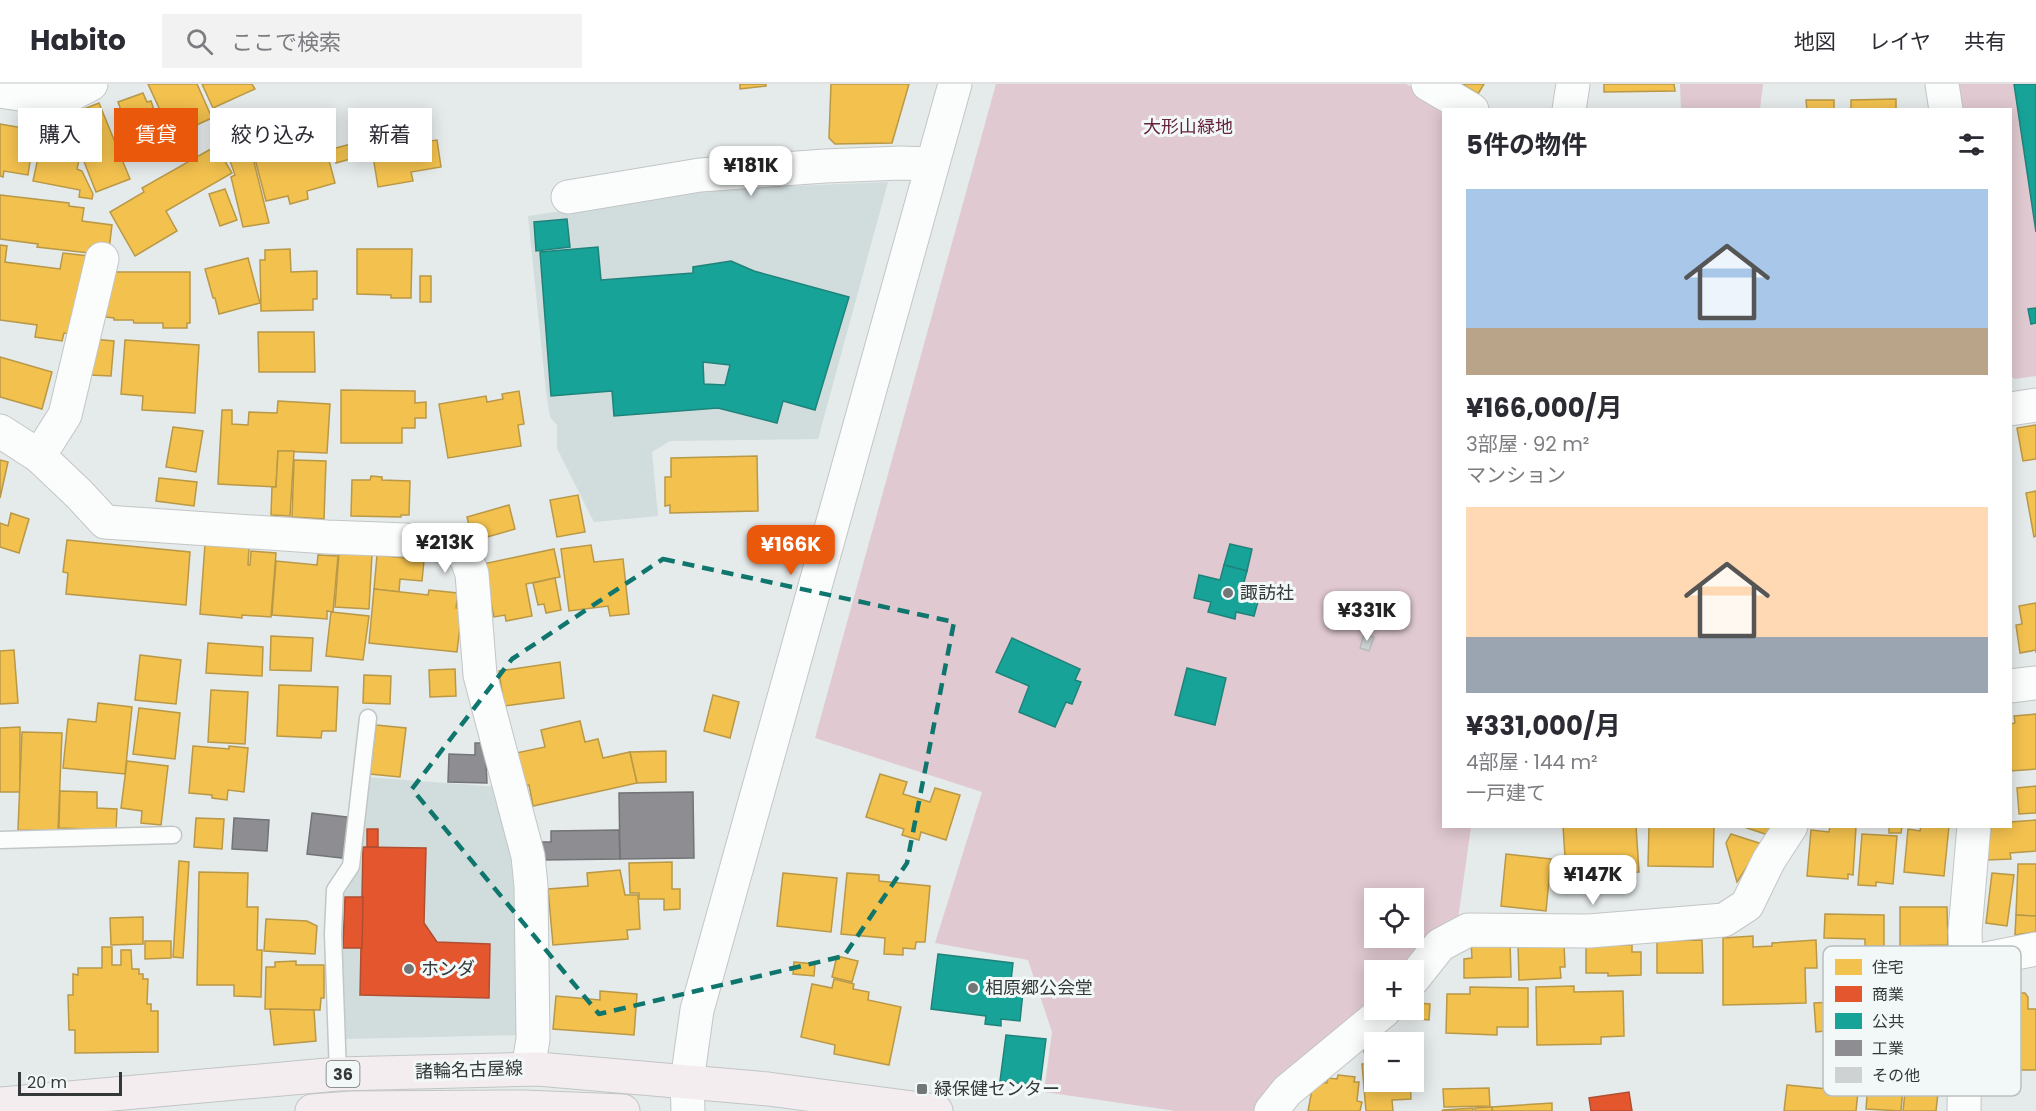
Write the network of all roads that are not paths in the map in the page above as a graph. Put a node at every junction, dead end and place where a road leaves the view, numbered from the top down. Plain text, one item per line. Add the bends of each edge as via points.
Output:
1 (91, 84) edge
2 (956, 84) edge
3 (1428, 84) edge
4 (1574, 84) edge
5 (1942, 84) edge
6 (0, 92) edge
7 (1469, 108) edge
8 (1569, 108) edge
9 (1946, 108) edge
10 (932, 164) junction
11 (568, 197) dead end
12 (102, 259) dead end
13 (2036, 405) edge
14 (2012, 410) edge
15 (0, 430) edge
16 (39, 456) junction
17 (2036, 682) edge
18 (2012, 686) edge
19 (368, 718) dead end
20 (1790, 828) edge
21 (1974, 828) edge
22 (173, 836) dead end
23 (0, 840) edge
24 (1965, 946) edge
25 (2036, 949) edge
26 (2021, 952) edge
27 (1422, 960) edge
28 (1373, 1020) edge
29 (528, 1069) junction
30 (338, 1074) junction
31 (687, 1096) edge
32 (1964, 1096) edge
33 (0, 1104) edge
34 (312, 1111) edge
35 (623, 1111) edge
36 (936, 1111) edge
37 (1271, 1111) edge
38 (1964, 1111) edge

1 - 6 street via 60,100
2 - 10 street
3 - 7 street
4 - 8 street
5 - 9 street
10 - 11 street via 825,166 700,175
10 - 31 street via 697,1010
12 - 16 street via 64,415
13 - 14 street
15 - 16 street
16 - 29 street via 105,522 406,540 456,548 466,557 474,590 480,675 528,856 533,1039
17 - 18 street
19 - 30 lane via 351,866 335,890
20 - 27 street via 1747,905 1724,920 1589,931 1468,930 1432,938
21 - 24 street
22 - 23 lane
25 - 26 street
28 - 37 street via 1287,1090
29 - 30 main road, 諸輪名古屋線 / 36
29 - 31 main road, 諸輪名古屋線 / 36
30 - 33 main road, 諸輪名古屋線 / 36
31 - 36 main road, 諸輪名古屋線 / 36 via 768,1089
32 - 38 street
34 - 35 main road, 諸輪名古屋線 / 36 via 524,1107

